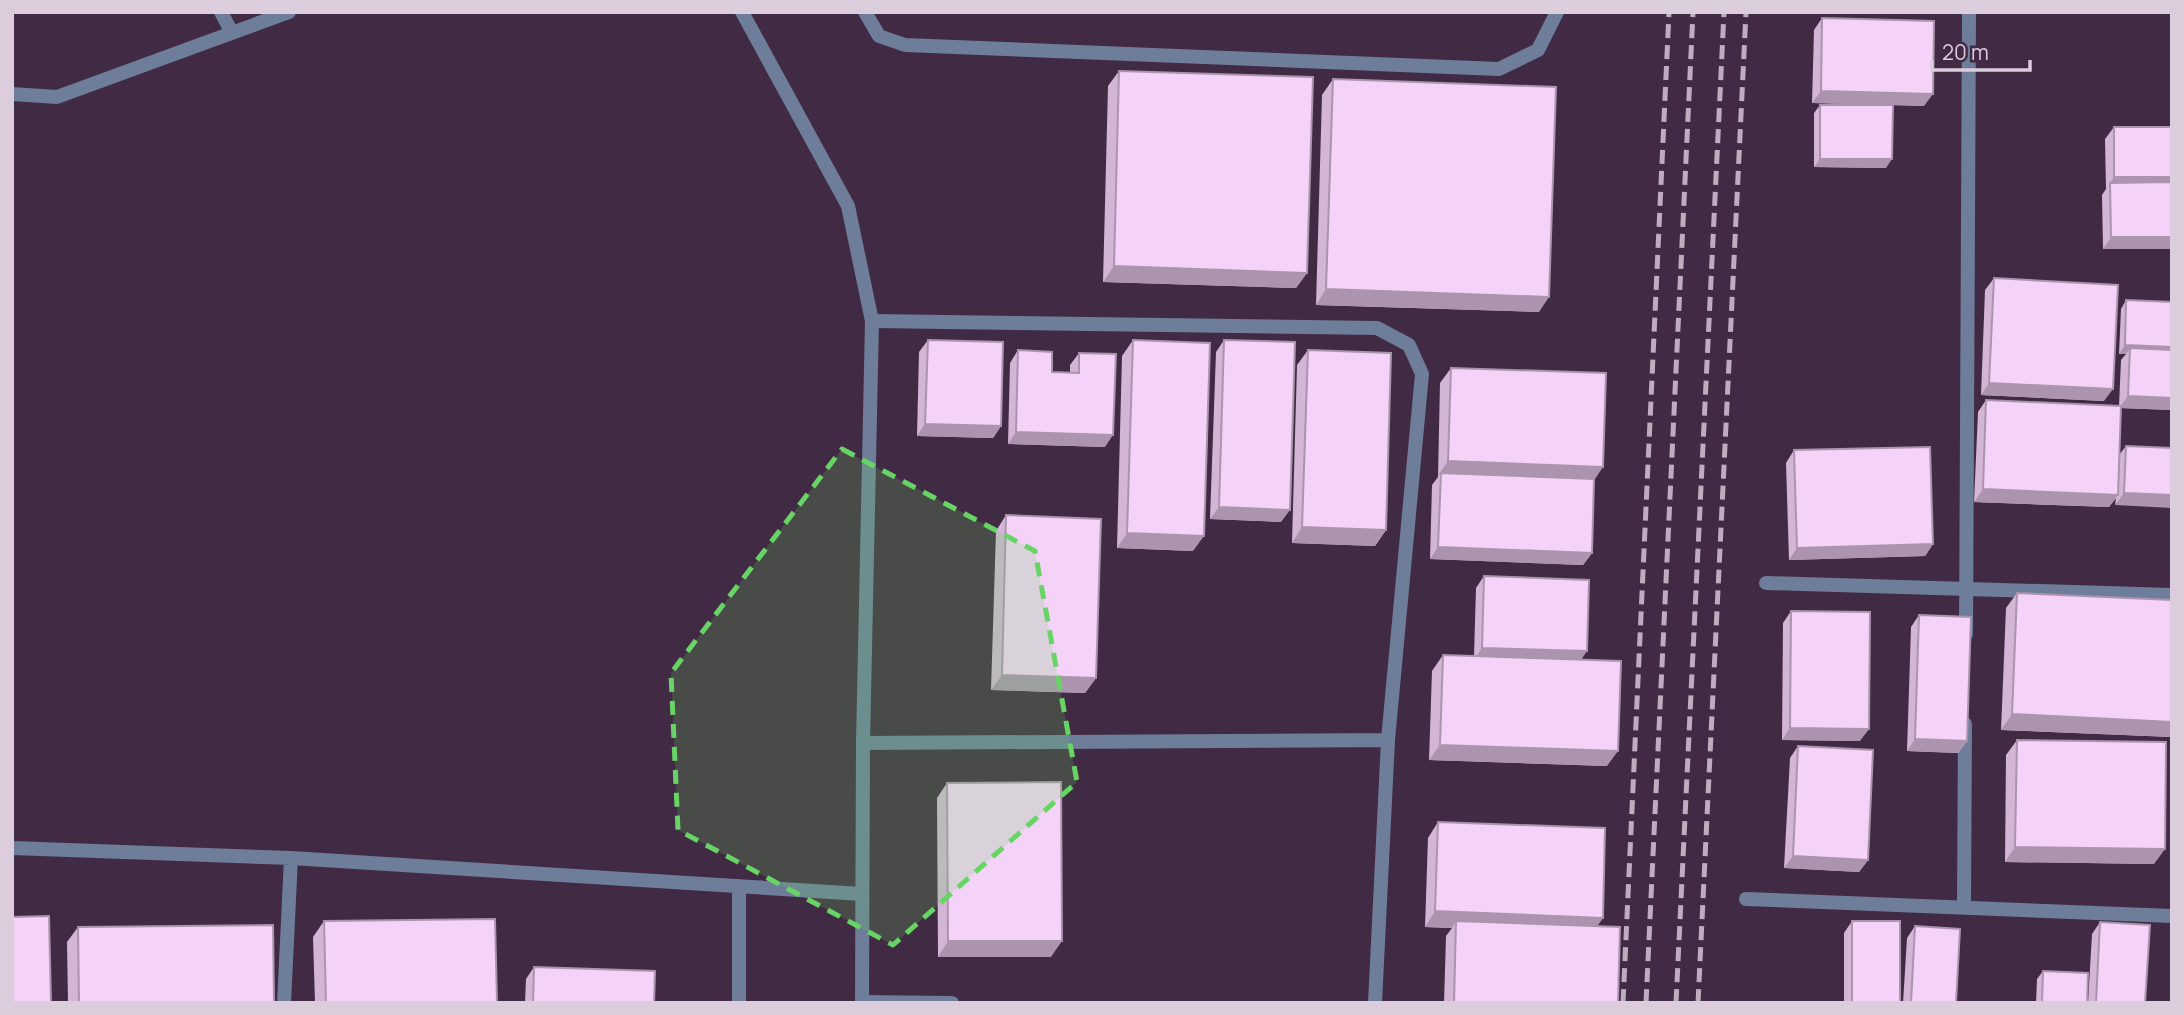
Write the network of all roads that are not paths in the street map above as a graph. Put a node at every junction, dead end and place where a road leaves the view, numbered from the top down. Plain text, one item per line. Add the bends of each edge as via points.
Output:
1 (221, 12) edge
2 (289, 12) edge
3 (742, 12) edge
4 (865, 12) edge
5 (1557, 12) edge
6 (1969, 12) edge
7 (232, 33) junction
8 (12, 94) edge
9 (872, 321) junction
10 (1766, 583) dead end
11 (1966, 587) junction
12 (2172, 595) edge
13 (1966, 643) edge
14 (1965, 713) edge
15 (1388, 740) junction
16 (863, 743) junction
17 (12, 848) edge
18 (291, 858) junction
19 (739, 886) junction
20 (862, 894) junction
21 (1746, 899) dead end
22 (1964, 908) junction
23 (2172, 916) edge
24 (284, 1003) edge
25 (739, 1003) edge
26 (862, 1003) edge
27 (952, 1003) edge
28 (1375, 1003) edge

1 - 7 street
2 - 7 street
3 - 9 street via 848,206
4 - 5 street via 879,36 905,45 1499,69 1538,50
6 - 11 street
7 - 8 street via 57,97
9 - 15 street via 1377,328 1409,345 1422,374
9 - 16 street
10 - 11 street
11 - 12 street
11 - 13 street
14 - 22 street
15 - 16 street
15 - 28 street
16 - 20 street
17 - 18 street
18 - 19 street
18 - 24 street
19 - 20 street
19 - 25 street
20 - 26 street
21 - 22 street
22 - 23 street
26 - 27 street

